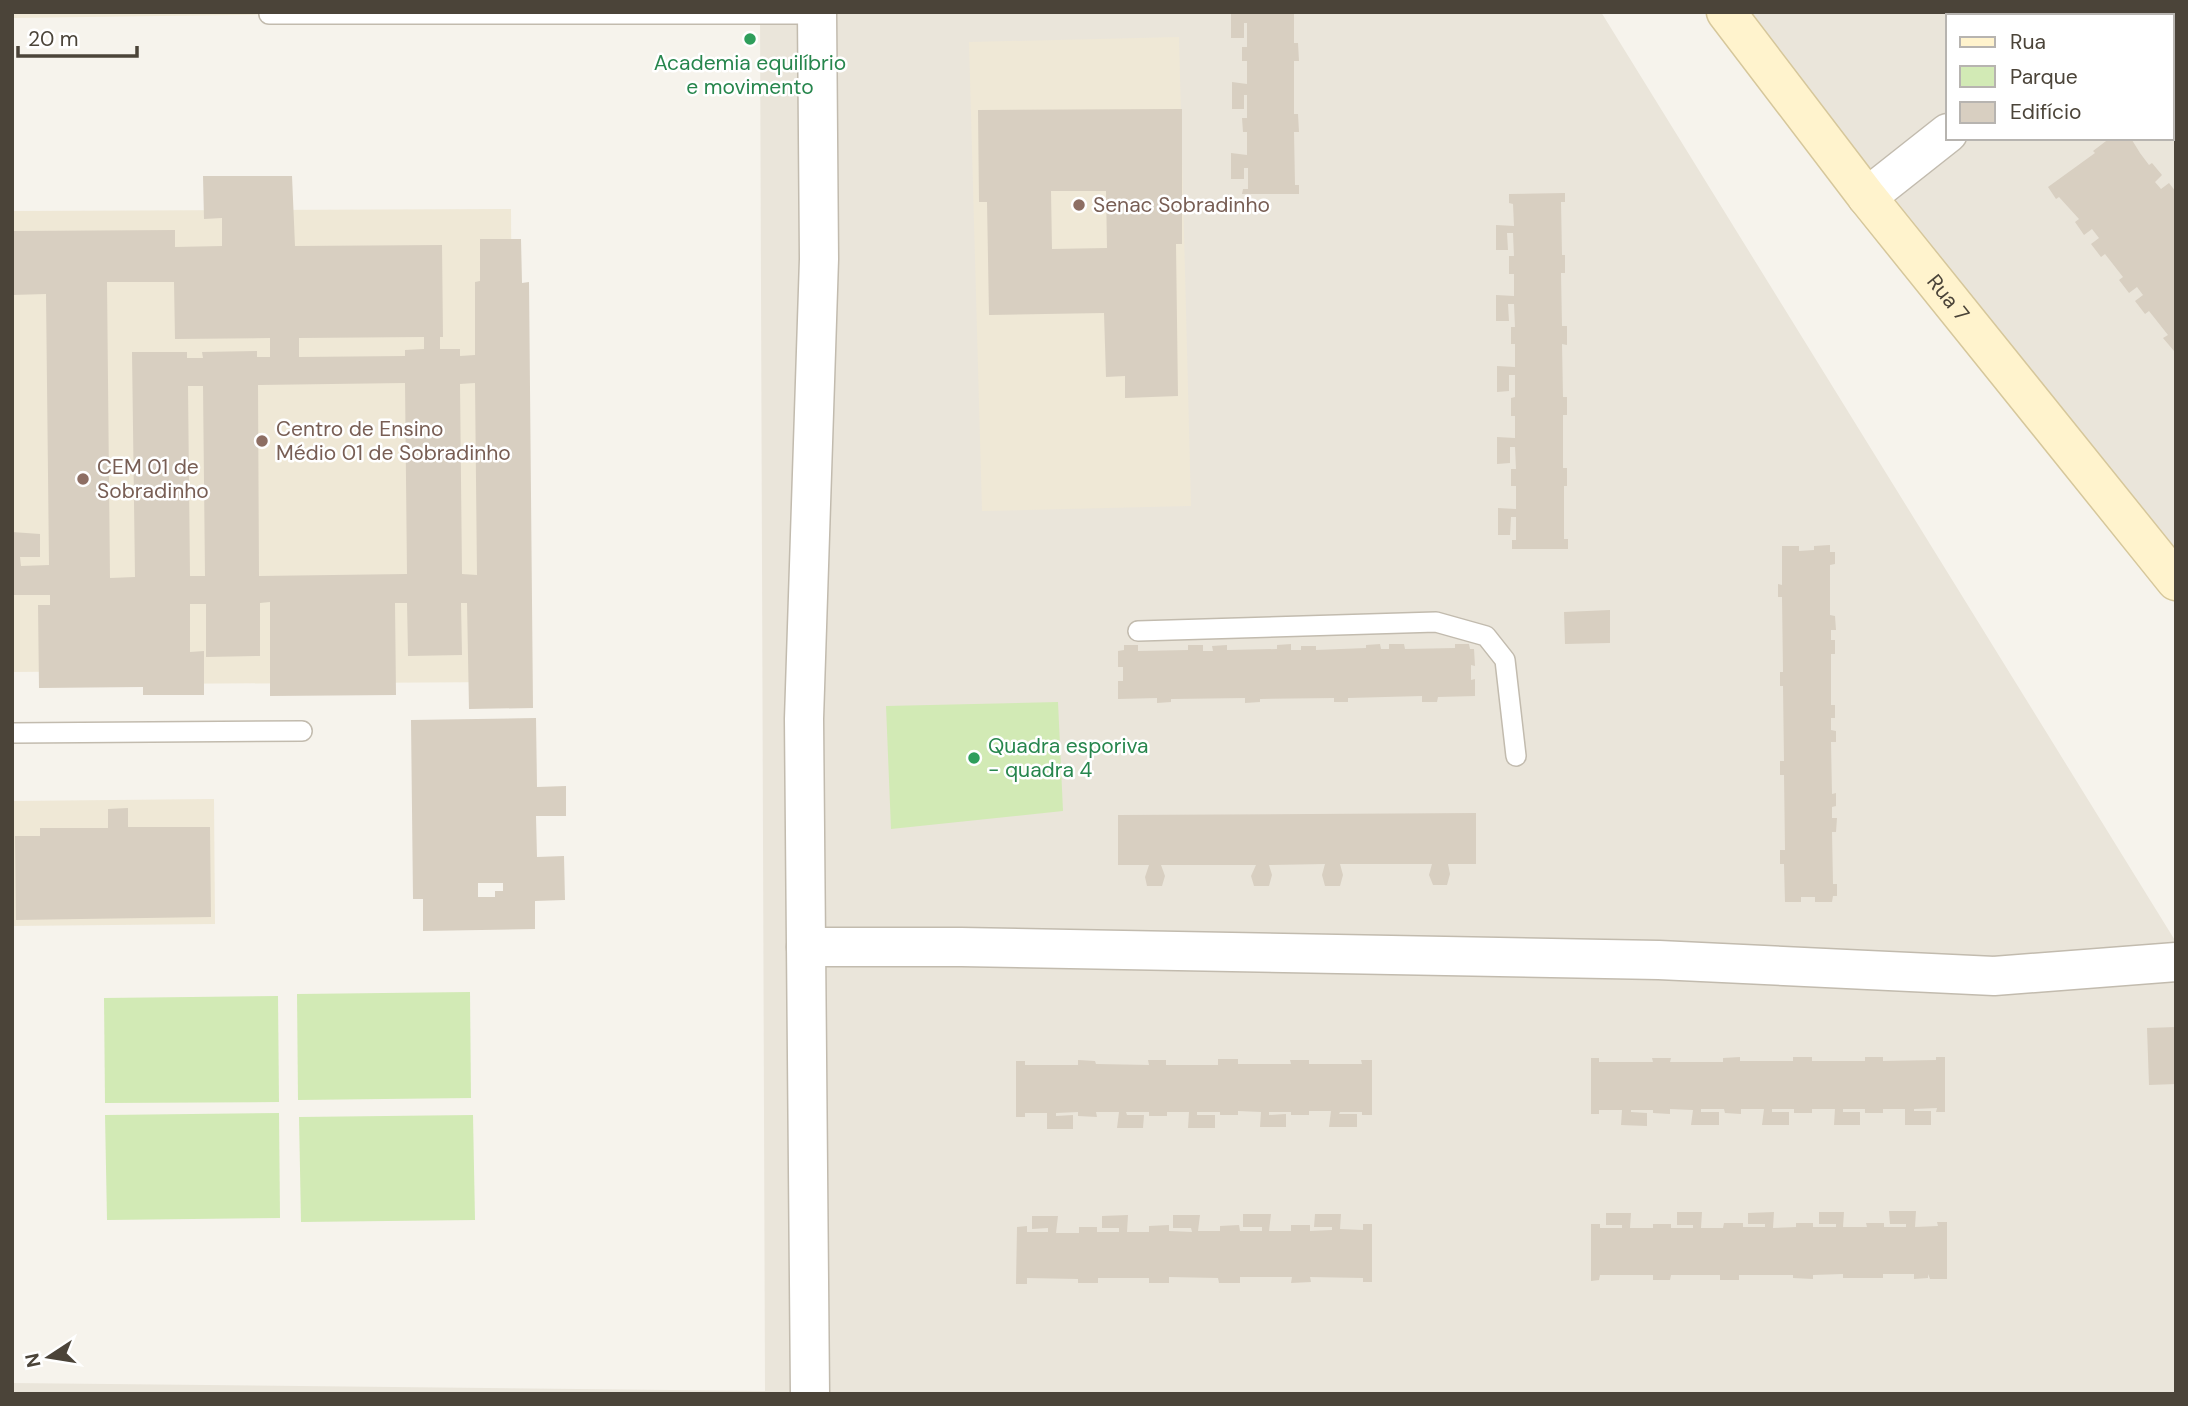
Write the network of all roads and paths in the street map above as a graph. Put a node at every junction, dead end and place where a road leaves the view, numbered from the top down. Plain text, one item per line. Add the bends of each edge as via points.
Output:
1 (1726, 12) edge
2 (817, 13) edge
3 (269, 14) dead end
4 (1946, 135) edge
5 (1867, 197) junction
6 (2176, 581) edge
7 (1138, 631) dead end
8 (302, 731) dead end
9 (12, 733) edge
10 (1517, 755) dead end
11 (806, 947) junction
12 (2176, 962) edge
13 (810, 1394) edge

1 - 5 main road, Rua 7
2 - 3 lane
2 - 11 street via 819,259 804,719
4 - 5 street
5 - 6 main road, Rua 7
7 - 10 lane via 1436,622 1486,636 1505,660
8 - 9 lane
11 - 12 street via 1645,960 1994,976
11 - 13 street

